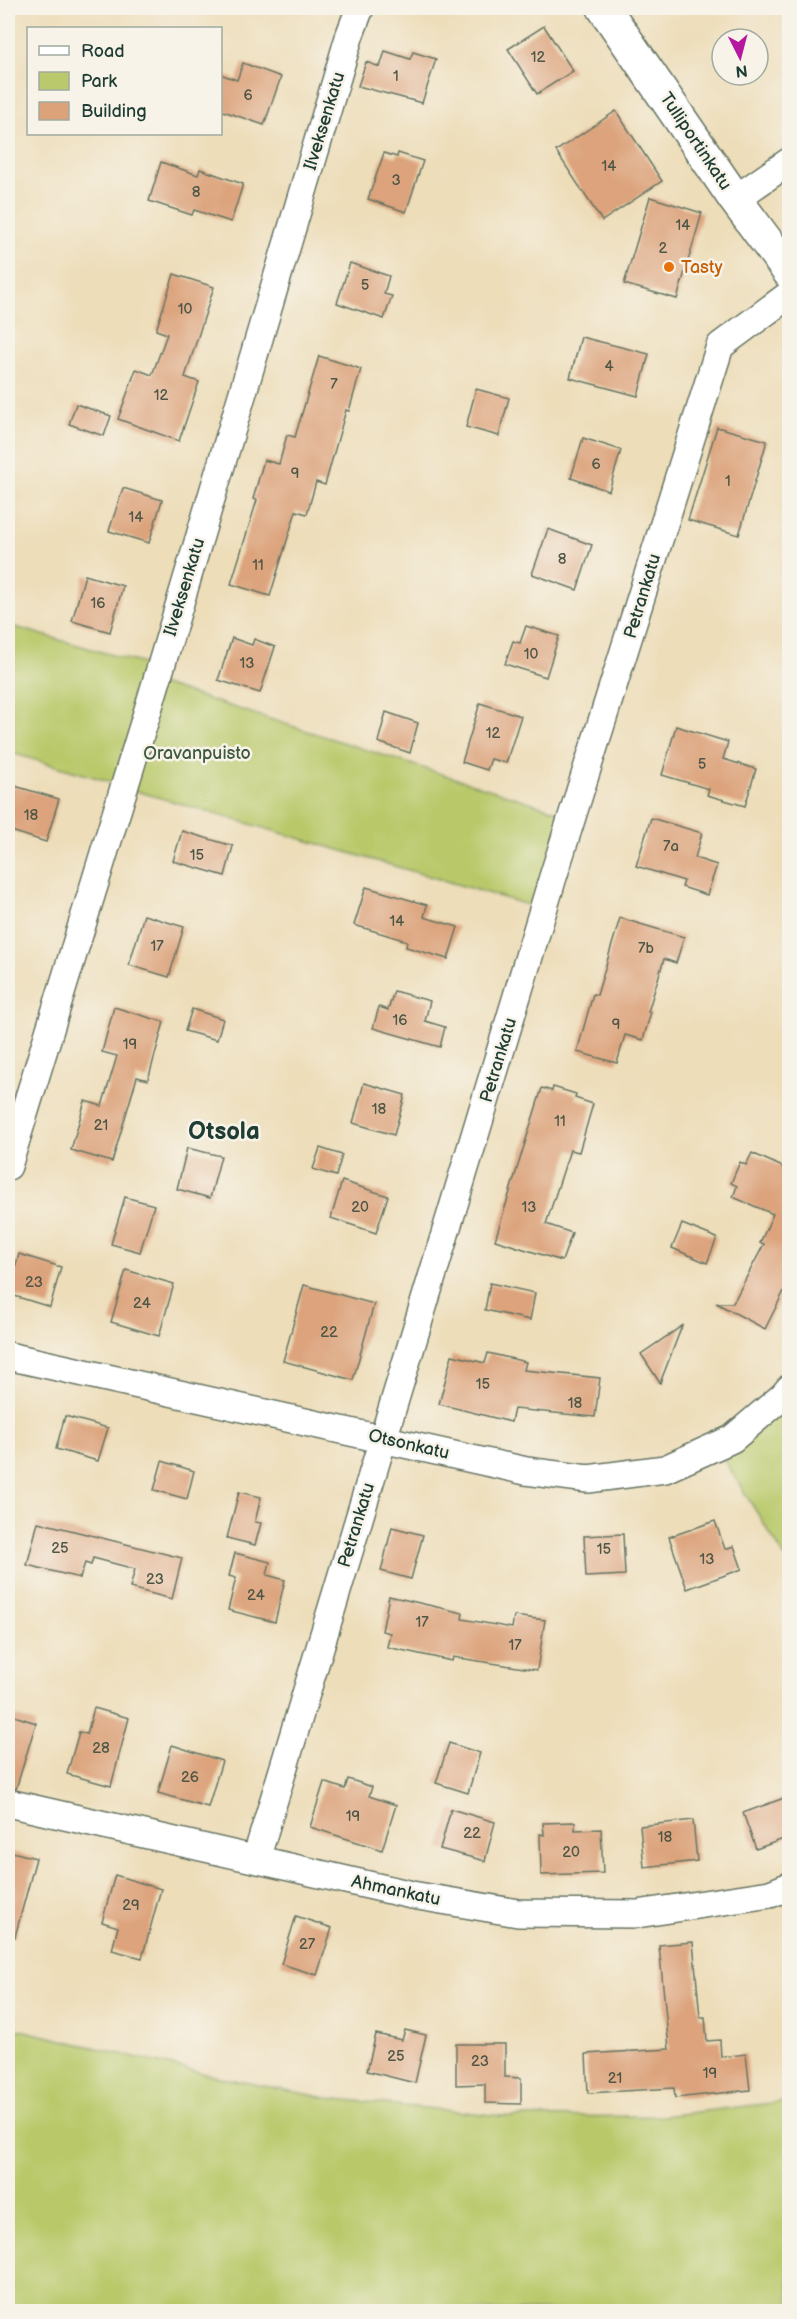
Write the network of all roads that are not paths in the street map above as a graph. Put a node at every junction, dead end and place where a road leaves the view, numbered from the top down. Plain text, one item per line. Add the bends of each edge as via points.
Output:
1 (360, 8) edge
2 (604, 8) edge
3 (789, 161) edge
4 (735, 199) junction
5 (789, 273) edge
6 (789, 294) edge
7 (8, 1166) edge
8 (8, 1356) edge
9 (789, 1388) edge
10 (383, 1437) junction
11 (8, 1803) edge
12 (256, 1858) junction
13 (789, 1886) edge

1 - 7 street, Ilveksenkatu
2 - 4 street, Tulliportinkatu
3 - 4 street
4 - 5 street, Tulliportinkatu
6 - 10 street, Petrankatu via 720,346
8 - 10 street, Otsonkatu
9 - 10 street, Otsonkatu via 732,1439 664,1469 588,1479 526,1471
10 - 12 street, Petrankatu
11 - 12 street, Ahmankatu
12 - 13 street, Ahmankatu via 412,1895 518,1913 637,1914 770,1893

